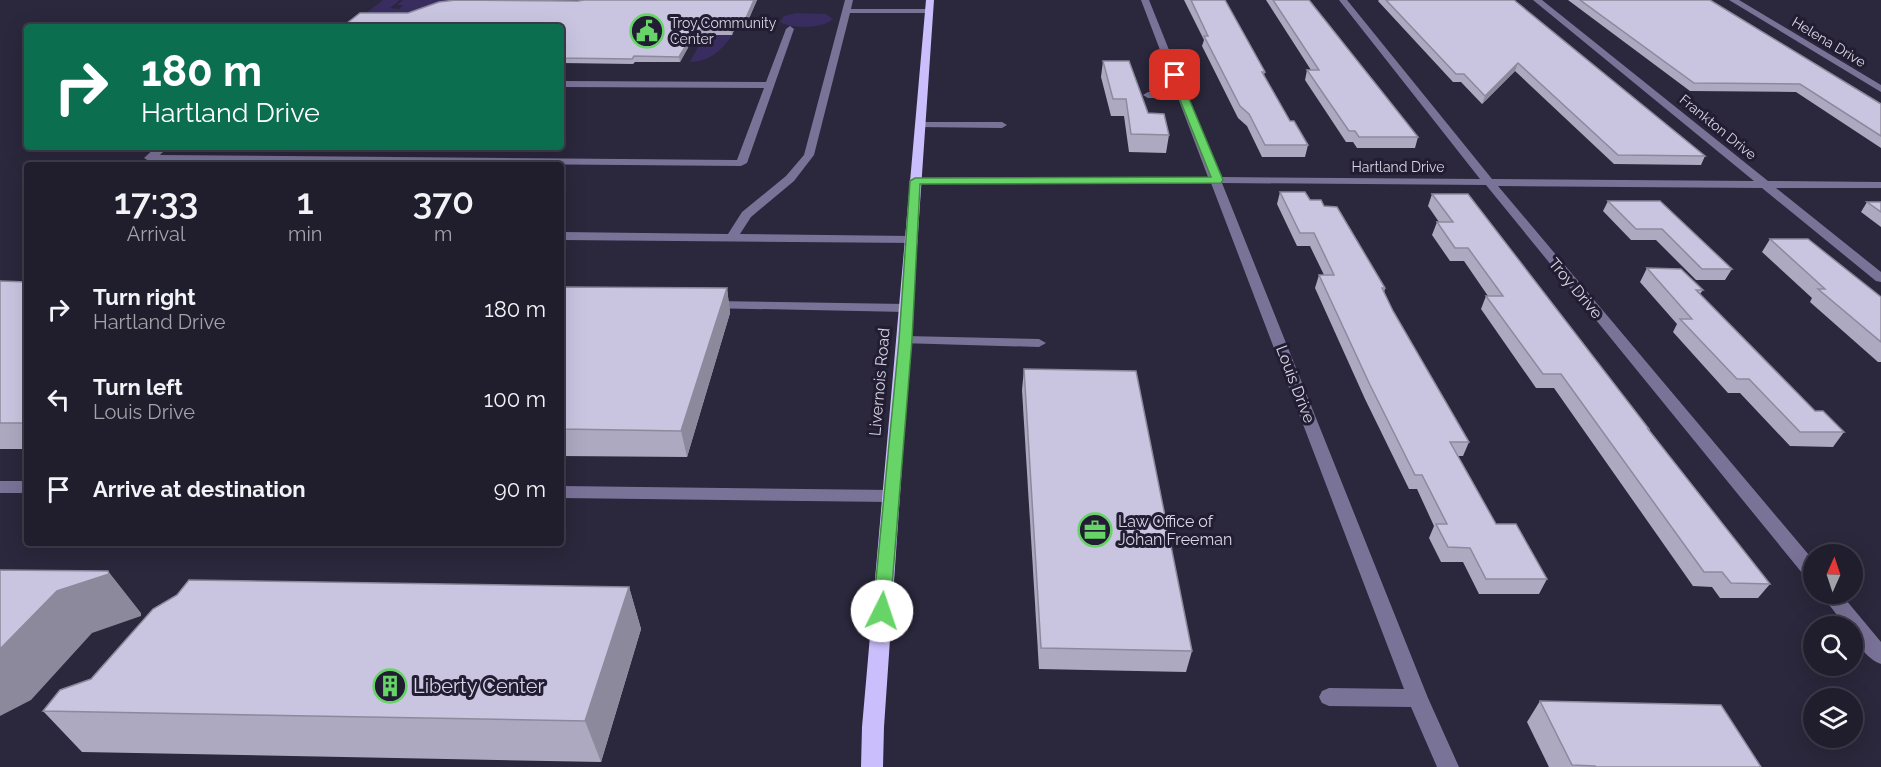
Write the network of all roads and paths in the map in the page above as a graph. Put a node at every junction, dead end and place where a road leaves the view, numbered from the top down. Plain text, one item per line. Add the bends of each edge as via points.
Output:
1 (930, 0) edge
2 (1145, 0) edge
3 (1343, 0) edge
4 (1537, 0) edge
5 (1733, 0) edge
6 (848, 5) edge
7 (929, 11) junction
8 (790, 29) dead end
9 (564, 84) edge
10 (770, 86) junction
11 (1881, 89) edge
12 (1148, 95) dead end
13 (1183, 95) junction
14 (920, 125) junction
15 (1002, 125) dead end
16 (159, 150) edge
17 (453, 150) edge
18 (383, 162) edge
19 (443, 162) edge
20 (564, 163) edge
21 (1218, 180) junction
22 (915, 181) junction
23 (1490, 183) junction
24 (1765, 184) junction
25 (1881, 185) edge
26 (564, 236) edge
27 (732, 238) junction
28 (911, 240) junction
29 (1881, 278) edge
30 (693, 305) edge
31 (906, 308) junction
32 (905, 340) junction
33 (1039, 343) dead end
34 (0, 486) edge
35 (24, 487) edge
36 (564, 492) edge
37 (891, 496) junction
38 (1803, 561) edge
39 (1840, 604) edge
40 (1873, 637) edge
41 (1881, 656) edge
42 (1329, 697) dead end
43 (1418, 698) junction
44 (872, 767) edge
45 (1448, 767) edge

1 - 7 main road, Livernois Road
2 - 13 street, Louis Drive
3 - 23 street, Troy Drive
4 - 24 street, Frankton Drive
5 - 11 street, Helena Drive
6 - 7 street
6 - 27 street via 809,155 793,177 745,214
7 - 14 main road, Livernois Road
8 - 10 street
9 - 10 street
10 - 20 street via 741,163
12 - 13 street
13 - 21 street, Louis Drive
14 - 15 street
14 - 22 main road, Livernois Road
16 - 18 street via 149,158
17 - 19 street
21 - 22 street, Hartland Drive
21 - 23 street, Hartland Drive
21 - 43 street, Louis Drive
22 - 28 main road, Livernois Road
23 - 24 street, Hartland Drive
23 - 38 street, Troy Drive
24 - 25 street, Hartland Drive
24 - 29 street, Frankton Drive
26 - 27 street
27 - 28 street
28 - 31 main road, Livernois Road
30 - 31 street
31 - 32 main road, Livernois Road
32 - 33 street
32 - 37 main road, Livernois Road
34 - 35 street
36 - 37 street
37 - 44 main road, Livernois Road
39 - 40 street
40 - 41 street
42 - 43 street
43 - 45 street, Louis Drive

